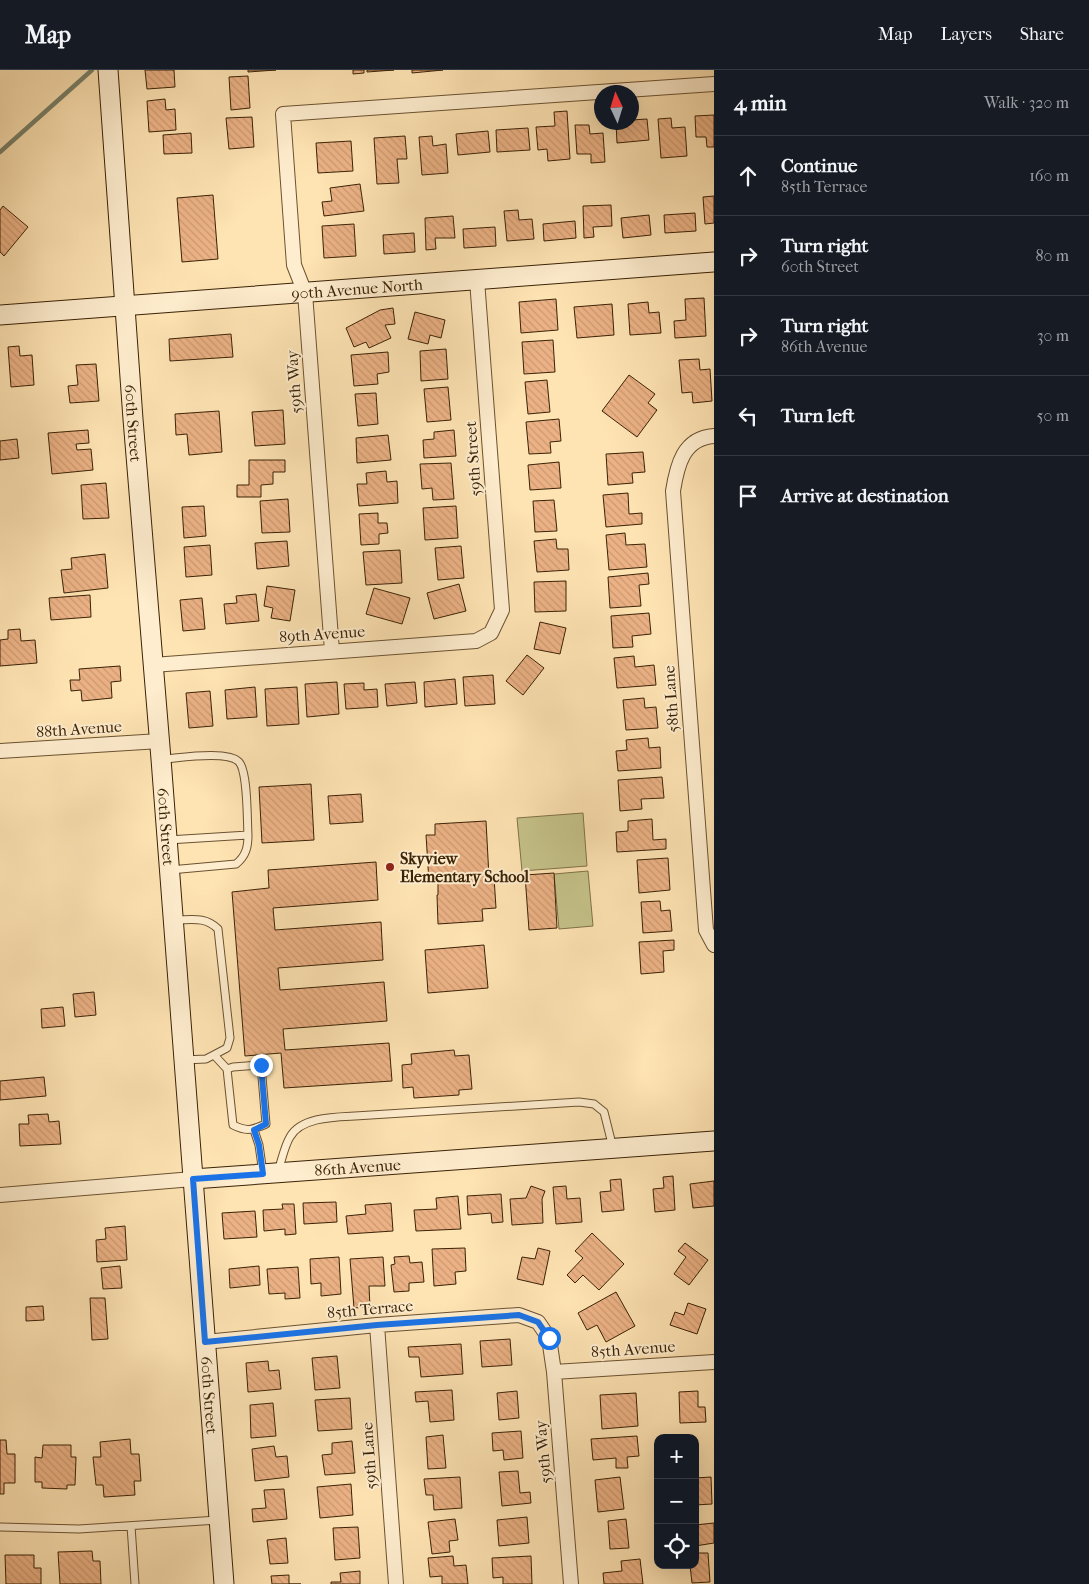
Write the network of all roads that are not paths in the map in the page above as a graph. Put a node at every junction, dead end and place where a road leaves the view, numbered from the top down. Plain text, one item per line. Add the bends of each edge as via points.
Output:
1 (109, 77) edge
2 (714, 84) edge
3 (714, 262) edge
4 (477, 280) junction
5 (305, 293) junction
6 (126, 306) junction
7 (0, 315) edge
8 (714, 436) edge
9 (491, 633) joint
10 (332, 651) junction
11 (153, 664) junction
12 (160, 750) junction
13 (0, 751) edge
14 (248, 835) junction
15 (167, 840) junction
16 (170, 870) junction
17 (173, 920) junction
18 (714, 945) edge
19 (214, 1055) junction
20 (184, 1060) junction
21 (227, 1069) junction
22 (254, 1130) junction
23 (714, 1141) edge
24 (613, 1148) junction
25 (270, 1173) junction
26 (193, 1179) junction
27 (0, 1195) edge
28 (538, 1322) joint
29 (377, 1325) junction
30 (205, 1342) junction
31 (714, 1362) edge
32 (554, 1372) junction
33 (219, 1520) junction
34 (131, 1526) junction
35 (0, 1527) edge
36 (135, 1584) edge
37 (224, 1584) edge
38 (396, 1584) edge
39 (571, 1584) edge

1 - 6 street, 60th Street
2 - 5 street, 59th Way via 283,114 294,265
3 - 4 street, 90th Avenue North
4 - 5 street, 90th Avenue North
4 - 9 street, 59th Street via 502,610
5 - 6 street, 90th Avenue North
5 - 10 street, 59th Way
6 - 7 street, 90th Avenue North
6 - 11 street, 60th Street
8 - 18 street, 58th Lane via 704,437 685,450 676,471 673,491 706,930
9 - 10 street, 89th Avenue via 476,640
10 - 11 street, 89th Avenue
11 - 12 street, 60th Street
12 - 13 street, 88th Avenue
12 - 14 lane via 229,757 238,761 244,772
12 - 15 street, 60th Street
14 - 15 lane
14 - 16 lane via 245,854 236,864
15 - 16 street, 60th Street
16 - 17 street, 60th Street
17 - 19 lane via 201,919 218,929 230,1038 227,1048
17 - 20 street, 60th Street
19 - 20 lane
19 - 21 lane
20 - 26 street, 60th Street
21 - 22 lane via 233,1125 242,1130
21 - 22 lane via 261,1065 266,1124
22 - 25 lane
23 - 24 street, 86th Avenue
24 - 25 street, 86th Avenue
24 - 25 lane via 604,1112 594,1104 579,1102 354,1116 318,1119 301,1127 290,1136
25 - 26 street, 86th Avenue
26 - 27 street, 86th Avenue
26 - 30 street, 60th Street
28 - 29 street, 85th Terrace via 519,1315
28 - 32 street, 59th Way via 549,1338
29 - 30 street, 85th Terrace
29 - 38 street, 59th Lane
30 - 33 street, 60th Street
31 - 32 street, 85th Avenue
32 - 39 street, 59th Way
33 - 34 lane
33 - 37 street, 60th Street
34 - 35 lane via 79,1529
34 - 36 lane

